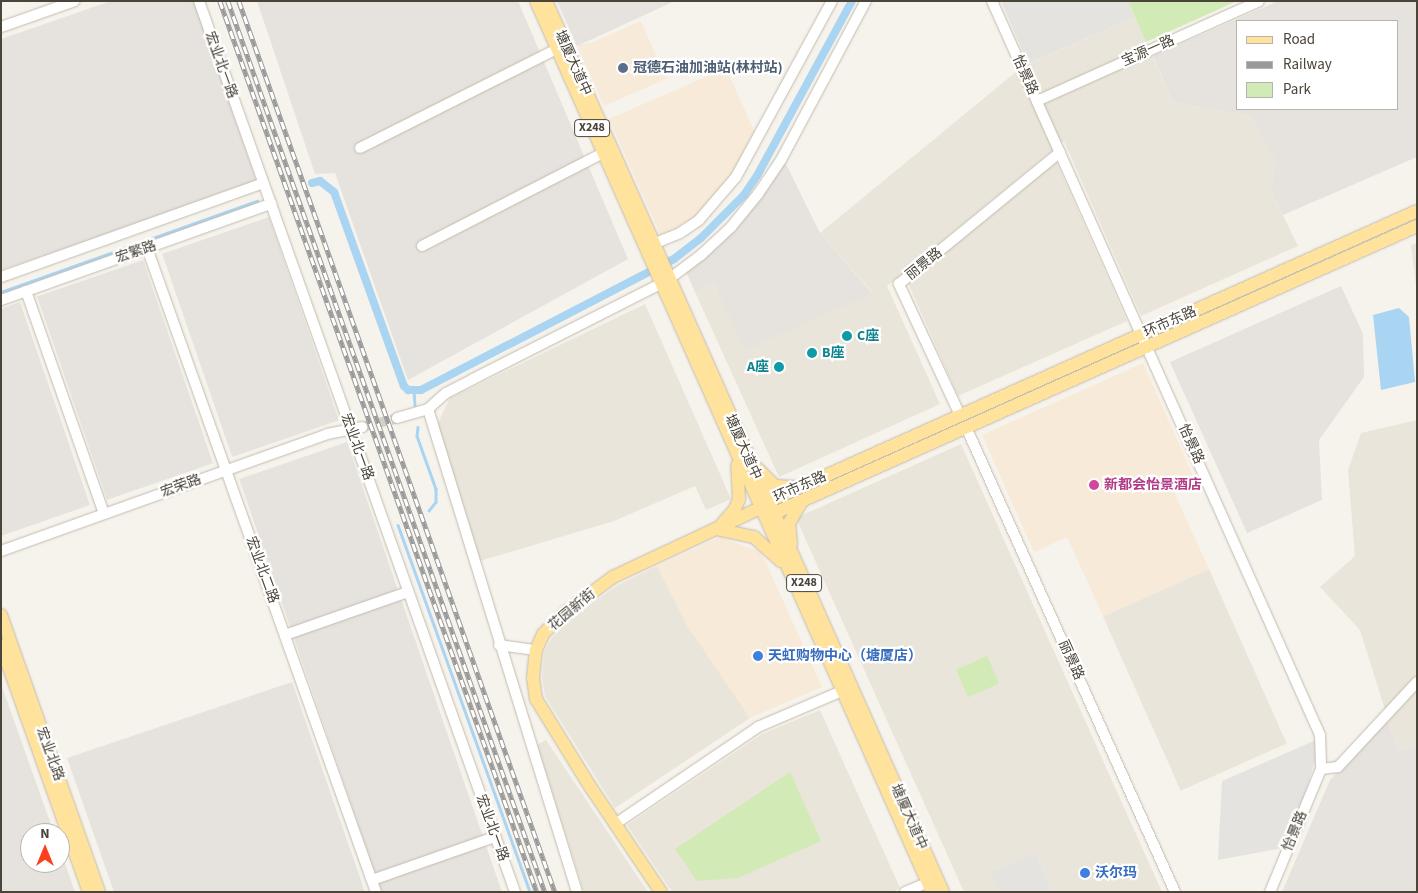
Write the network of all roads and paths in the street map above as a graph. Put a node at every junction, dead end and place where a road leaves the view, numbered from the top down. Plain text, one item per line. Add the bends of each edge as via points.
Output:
1 (75, 1) edge
2 (199, 1) edge
3 (536, 1) edge
4 (546, 1) edge
5 (832, 1) edge
6 (866, 1) edge
7 (992, 1) edge
8 (1259, 1) edge
9 (1, 28) edge
10 (557, 49) junction
11 (1037, 101) junction
12 (360, 148) dead end
13 (1060, 152) junction
14 (603, 153) junction
15 (263, 183) junction
16 (271, 204) junction
17 (1417, 211) edge
18 (1417, 226) edge
19 (422, 246) dead end
20 (148, 248) junction
21 (652, 250) junction
22 (1, 277) edge
23 (663, 278) junction
24 (26, 291) junction
25 (1, 300) edge
26 (1141, 335) junction
27 (1146, 347) junction
28 (428, 409) junction
29 (960, 415) junction
30 (397, 418) tunnel mouth
31 (362, 427) tunnel mouth
32 (966, 428) junction
33 (351, 429) junction
34 (741, 454) junction
35 (226, 470) junction
36 (803, 486) junction
37 (802, 501) junction
38 (764, 505) junction
39 (104, 514) junction
40 (773, 514) junction
41 (716, 529) junction
42 (1, 551) edge
43 (790, 565) junction
44 (408, 592) junction
45 (1, 615) edge
46 (285, 635) junction
47 (1, 645) edge
48 (499, 645) junction
49 (536, 650) junction
50 (1417, 682) edge
51 (842, 691) junction
52 (1320, 769) junction
53 (615, 824) junction
54 (496, 838) junction
55 (372, 880) junction
56 (930, 887) edge
57 (89, 892) edge
58 (99, 892) edge
59 (376, 892) edge
60 (515, 892) edge
61 (577, 892) edge
62 (661, 892) edge
63 (905, 892) edge
64 (943, 892) edge
65 (1175, 892) edge
66 (1270, 892) edge

1 - 9 street
2 - 15 street, 宏业北一路
3 - 10 main road, 塘厦大道中 / X248
4 - 21 main road, 塘厦大道中 / X248
5 - 21 street via 736,177 699,220
6 - 23 street via 781,160 758,194 731,227
7 - 11 street, 怡景路
8 - 11 street, 宝源一路
10 - 12 street
10 - 14 main road, 塘厦大道中 / X248
11 - 13 street, 怡景路
13 - 26 street, 怡景路
13 - 29 street, 丽景路 via 899,284
14 - 19 street
14 - 21 main road, 塘厦大道中 / X248
15 - 16 street, 宏业北一路
15 - 22 street
16 - 20 street, 宏繁路
16 - 33 street, 宏业北一路
17 - 26 main road, 环市东路
18 - 27 main road, 环市东路
20 - 24 street, 宏繁路
20 - 35 street, 宏业北二路
21 - 23 main road, 塘厦大道中 / X248
23 - 28 street via 466,382
23 - 34 main road, 塘厦大道中 / X248
24 - 25 street, 宏繁路
24 - 39 street
26 - 27 street, 怡景路
26 - 29 main road, 环市东路
27 - 32 main road, 环市东路
27 - 52 street, 怡景路 via 1317,726 1323,750
28 - 30 street
28 - 48 street
29 - 36 main road, 环市东路
31 - 33 street, 宏荣路
32 - 37 main road, 环市东路
32 - 65 street, 丽景路
33 - 35 street, 宏荣路
33 - 44 street, 宏业北一路
34 - 36 main road via 771,484 785,488
34 - 38 main road, 塘厦大道中 / X248
34 - 41 main road via 739,499
35 - 39 street, 宏荣路
35 - 46 street, 宏业北二路
36 - 38 main road, 环市东路
37 - 40 main road, 环市东路
37 - 43 main road via 789,529
38 - 40 main road, 塘厦大道中 / X248
38 - 41 main road, 花园新街
38 - 43 main road, 塘厦大道中 / X248
39 - 42 street, 宏荣路
40 - 43 main road, 塘厦大道中 / X248
41 - 43 main road via 754,537
41 - 49 main road, 花园新街 via 613,577 566,611 544,634
43 - 51 main road, 塘厦大道中 / X248
43 - 64 main road, 塘厦大道中 / X248
44 - 46 street
44 - 54 street, 宏业北一路
45 - 58 main road, 宏业北路
46 - 55 street, 宏业北二路
47 - 57 main road, 宏业北路
48 - 49 street
48 - 61 street
49 - 53 main road, 花园新街 via 533,678 536,699
50 - 52 street via 1338,767
51 - 53 street via 758,727
51 - 56 main road, 塘厦大道中 / X248
52 - 66 street, 怡景路
53 - 62 main road, 花园新街
54 - 55 street
54 - 60 street, 宏业北一路
55 - 59 street, 宏业北二路
56 - 63 street

